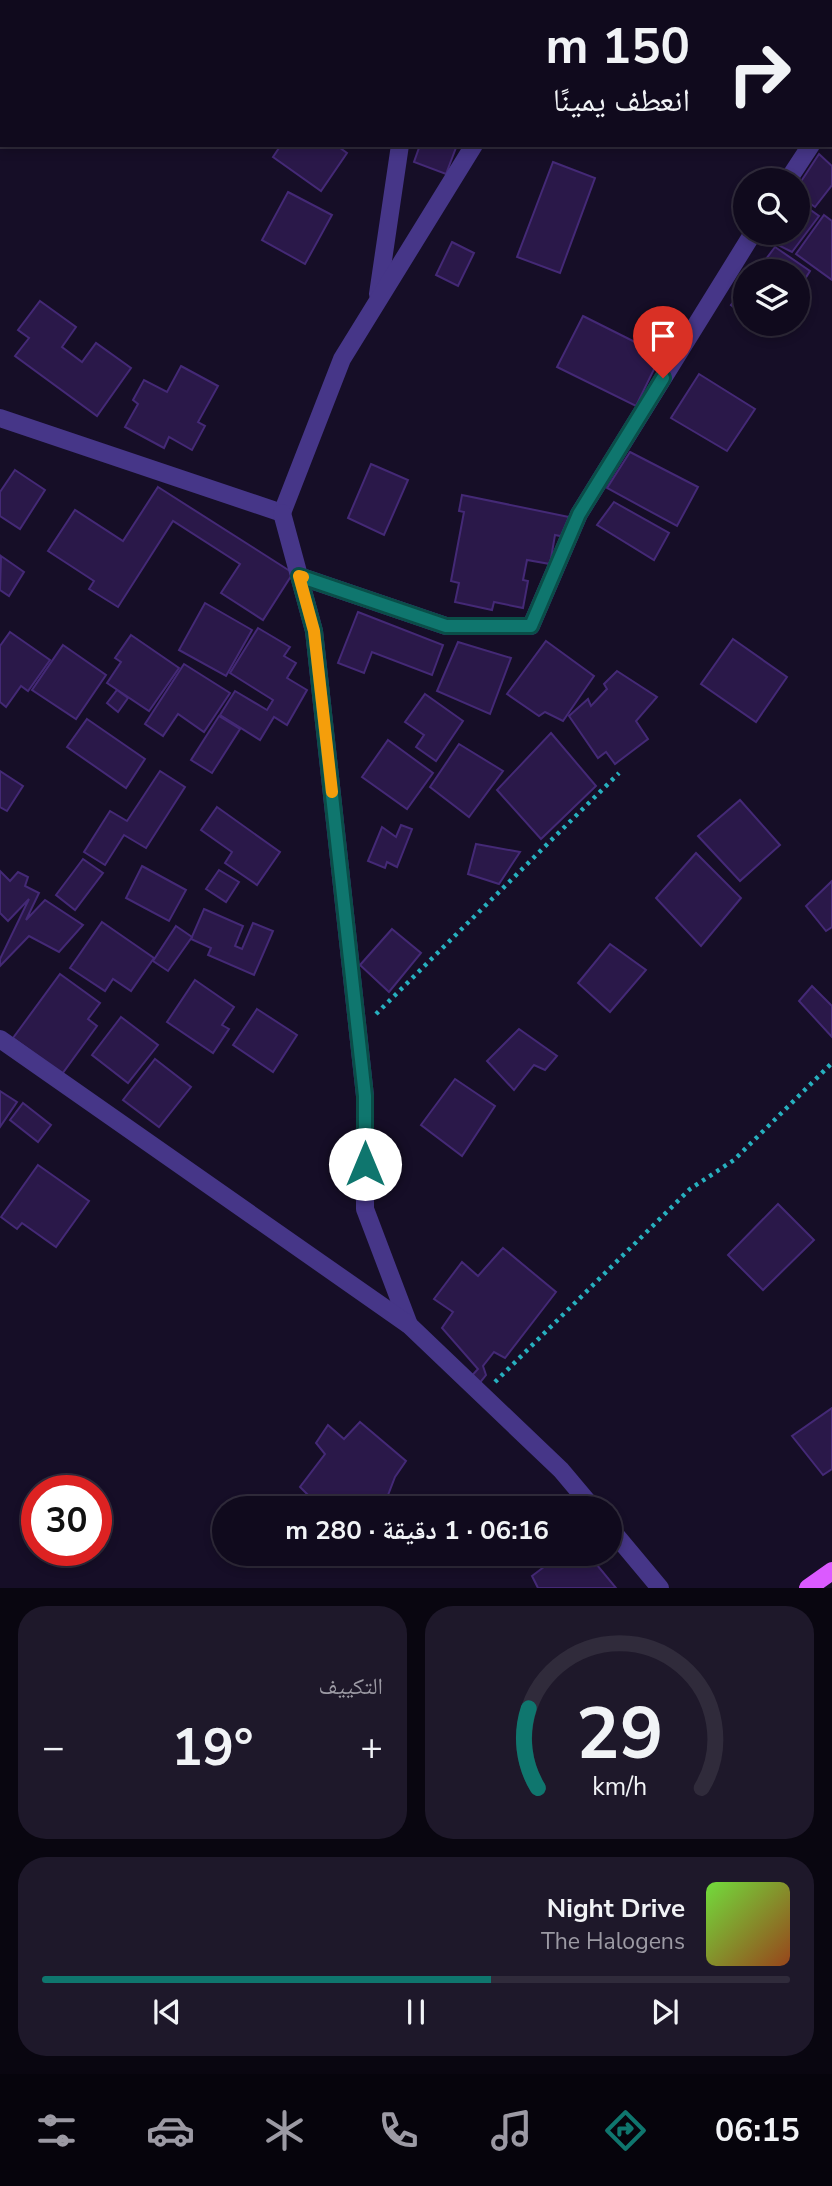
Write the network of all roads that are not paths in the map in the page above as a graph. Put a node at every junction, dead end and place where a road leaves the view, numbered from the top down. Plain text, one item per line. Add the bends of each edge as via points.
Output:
1 (400, 147) edge
2 (473, 147) edge
3 (810, 147) edge
4 (796, 168) edge
5 (746, 245) edge
6 (376, 303) junction
7 (0, 418) edge
8 (282, 513) junction
9 (299, 576) junction
10 (0, 1039) edge
11 (409, 1325) junction
12 (583, 1496) edge
13 (622, 1542) edge
14 (832, 1571) edge
15 (660, 1587) edge
16 (808, 1587) edge

1 - 6 street
2 - 6 street
3 - 4 street
5 - 9 street via 579,514 531,626 446,626
6 - 8 street via 342,359
7 - 8 street
8 - 9 street
9 - 11 street via 314,631 365,1096 365,1209
10 - 11 street
11 - 12 street
13 - 15 street
14 - 16 main road

